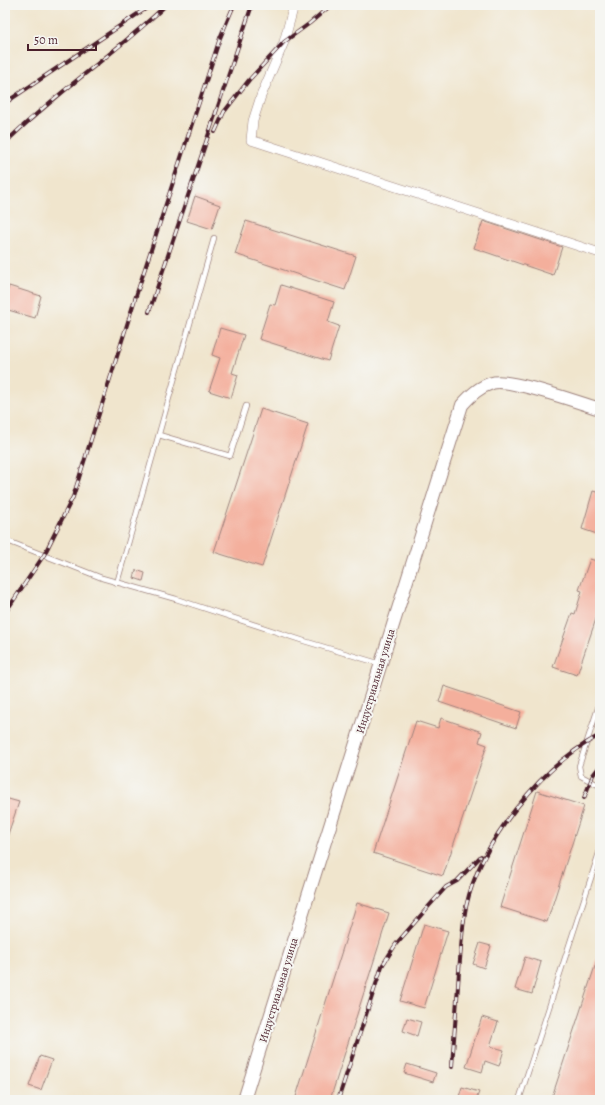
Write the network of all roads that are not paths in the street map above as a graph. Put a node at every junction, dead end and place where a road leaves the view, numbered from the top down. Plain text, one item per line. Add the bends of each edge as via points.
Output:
1 (294, 5) edge
2 (214, 238) dead end
3 (600, 253) edge
4 (246, 406) dead end
5 (600, 409) edge
6 (159, 435) junction
7 (5, 540) edge
8 (117, 583) junction
9 (381, 664) junction
10 (600, 702) edge
11 (600, 786) edge
12 (600, 850) edge
13 (244, 1100) edge
14 (519, 1100) edge

1 - 3 street via 284,42 259,102 251,140
2 - 6 lane
4 - 6 lane via 230,456
5 - 9 street, Индустриальная улица via 518,384 493,382 473,392 462,405
6 - 8 lane
7 - 8 lane
8 - 9 lane via 176,599
9 - 13 street, Индустриальная улица
10 - 11 lane via 579,766 581,776
12 - 14 lane

